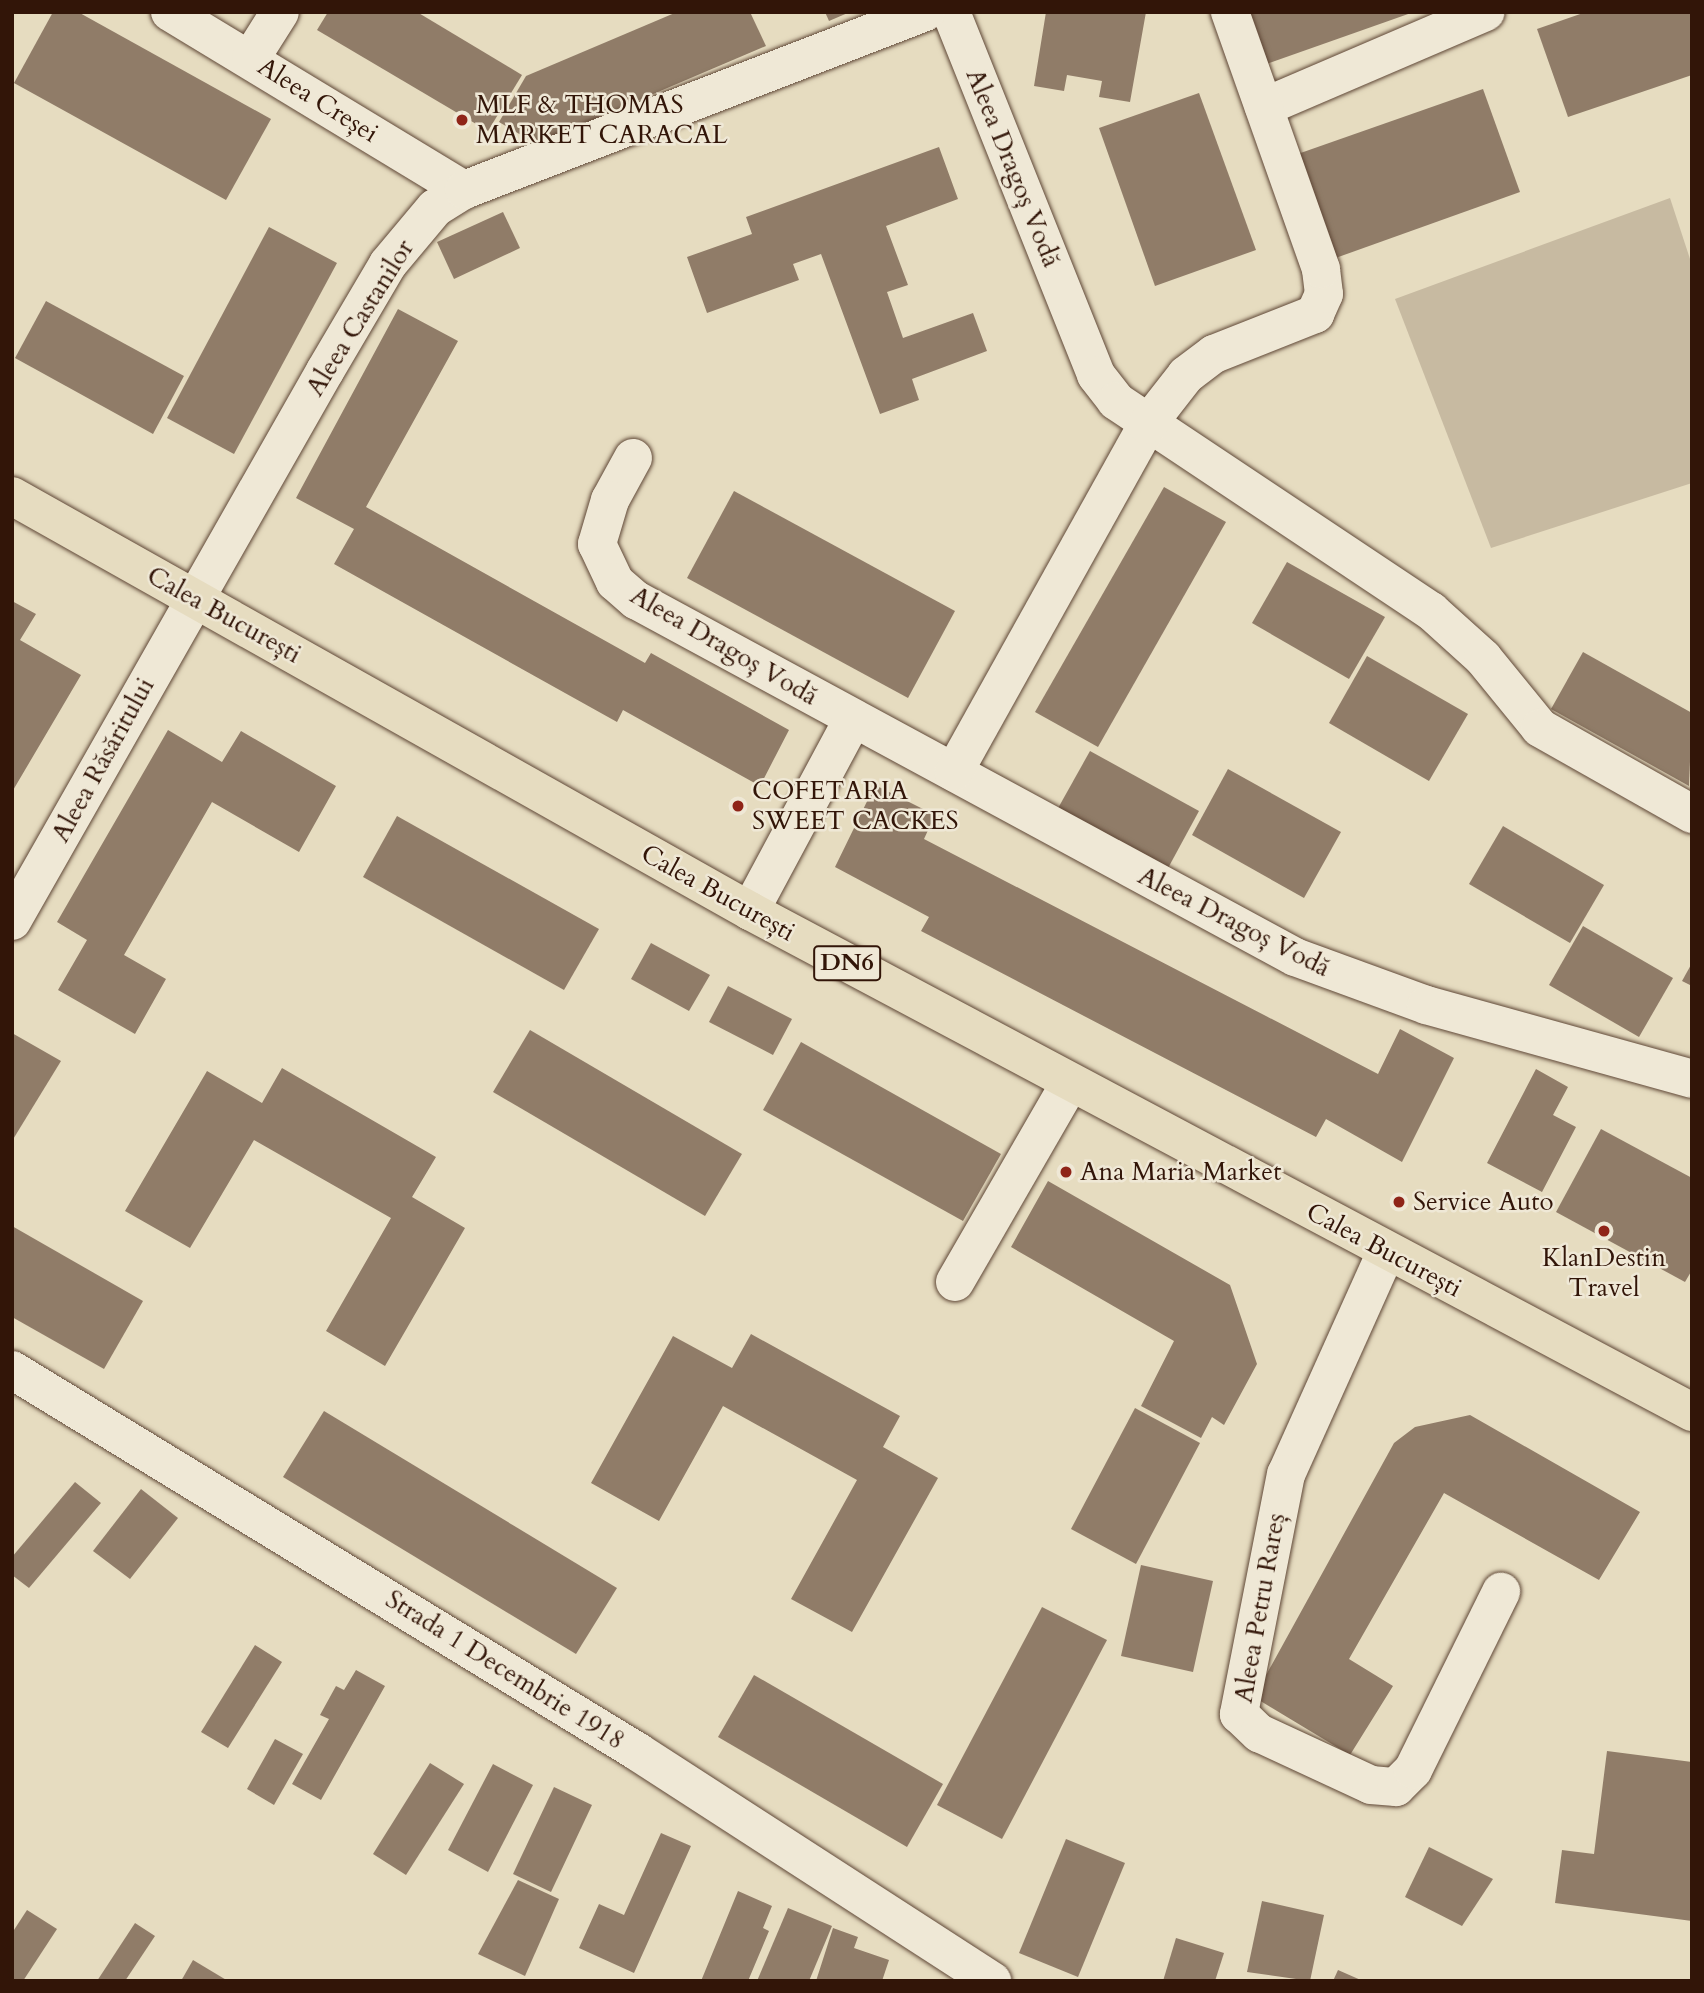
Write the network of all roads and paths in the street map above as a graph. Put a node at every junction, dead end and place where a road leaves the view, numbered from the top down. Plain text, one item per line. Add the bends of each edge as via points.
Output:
1 (170, 12) edge
2 (280, 12) edge
3 (926, 12) edge
4 (951, 12) edge
5 (1230, 12) edge
6 (1486, 12) edge
7 (251, 58) junction
8 (1264, 107) junction
9 (464, 190) junction
10 (1147, 425) junction
11 (634, 458) dead end
12 (12, 496) edge
13 (194, 599) junction
14 (853, 719) junction
15 (954, 772) junction
16 (1692, 814) edge
17 (750, 911) junction
18 (12, 921) edge
19 (1692, 1079) edge
20 (1070, 1083) junction
21 (1386, 1252) junction
22 (955, 1282) dead end
23 (12, 1370) edge
24 (1692, 1412) edge
25 (1501, 1592) dead end
26 (992, 1981) edge

1 - 7 street, Aleea Creșei
2 - 7 street
3 - 9 street, Aleea Castanilor
4 - 10 street, Aleea Dragoș Vodă via 1096,375
5 - 8 street
6 - 8 street
7 - 9 street, Aleea Creșei
8 - 10 street via 1321,269 1324,294 1315,314 1214,354 1186,375
9 - 13 street, Aleea Castanilor via 435,208 388,264
10 - 15 street
10 - 16 street, Aleea Dragoș Vodă via 1431,611 1483,659 1540,729
11 - 14 street, Aleea Dragoș Vodă via 610,500 597,544 615,582
12 - 13 main road, Calea București / DN6
13 - 17 main road, Calea București / DN6
13 - 18 street, Aleea Răsăritului
14 - 15 street, Aleea Dragoș Vodă
14 - 17 street
15 - 19 street, Aleea Dragoș Vodă via 1335,975
17 - 20 main road, Calea București / DN6
20 - 21 main road, Calea București / DN6
20 - 22 street
21 - 24 main road, Calea București / DN6
21 - 25 street, Aleea Petru Rareș via 1286,1474 1239,1714 1259,1733 1371,1785 1395,1787 1413,1770
23 - 26 street, Strada 1 Decembrie 1918 via 638,1752

